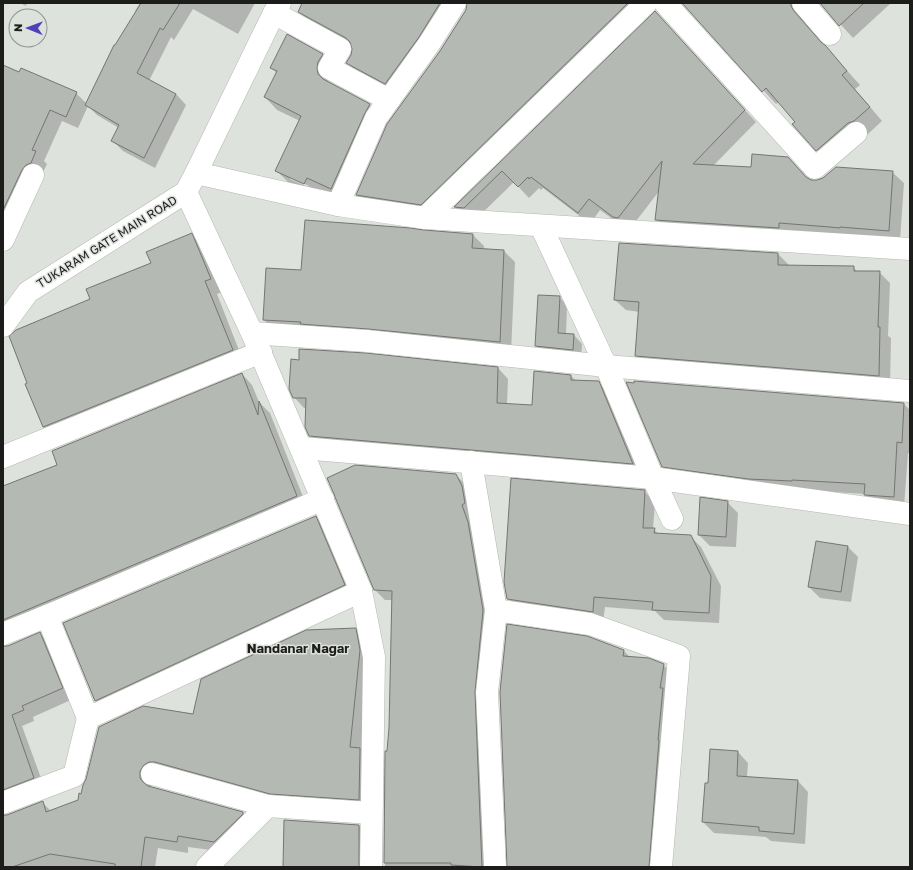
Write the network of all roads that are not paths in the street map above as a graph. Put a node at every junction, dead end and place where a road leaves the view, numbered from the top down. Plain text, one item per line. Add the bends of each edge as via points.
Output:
1 (455, 3) edge
2 (646, 3) edge
3 (665, 3) edge
4 (803, 3) edge
5 (277, 8) edge
6 (830, 34) dead end
7 (389, 100) junction
8 (856, 133) dead end
9 (196, 173) junction
10 (33, 175) dead end
11 (186, 192) junction
12 (338, 205) junction
13 (425, 218) junction
14 (541, 226) junction
15 (3, 240) edge
16 (910, 249) edge
17 (3, 326) edge
18 (257, 342) junction
19 (606, 366) junction
20 (910, 391) edge
21 (302, 448) junction
22 (3, 457) edge
23 (471, 462) junction
24 (654, 478) junction
25 (323, 499) junction
26 (910, 514) edge
27 (672, 519) dead end
28 (362, 591) junction
29 (496, 610) junction
30 (47, 616) junction
31 (3, 634) edge
32 (88, 718) junction
33 (152, 774) dead end
34 (3, 803) edge
35 (268, 806) junction
36 (371, 813) junction
37 (207, 867) edge
38 (371, 867) edge
39 (494, 867) edge
40 (661, 867) edge

1 - 7 street
2 - 13 street
3 - 8 street via 815,168
4 - 6 street
5 - 7 street via 340,49 330,68
5 - 9 street, TUKARAM GATE MAIN ROAD
7 - 12 street via 376,118
9 - 11 street, TUKARAM GATE MAIN ROAD
9 - 12 street
10 - 15 street
11 - 17 street, TUKARAM GATE MAIN ROAD via 28,292
11 - 18 street
12 - 13 street
13 - 14 street
14 - 16 street
14 - 19 street
18 - 19 street via 367,341
18 - 21 street
18 - 22 street
19 - 20 street
19 - 24 street
21 - 23 street
21 - 25 street
23 - 24 street
23 - 29 street
24 - 26 street
24 - 27 street
25 - 28 street
25 - 30 street
28 - 32 street
28 - 36 street via 374,657
29 - 39 street via 487,692
29 - 40 street via 590,624 679,656
30 - 31 street
30 - 32 street
32 - 34 street via 74,776
33 - 35 street
35 - 36 street
35 - 37 street
36 - 38 street

